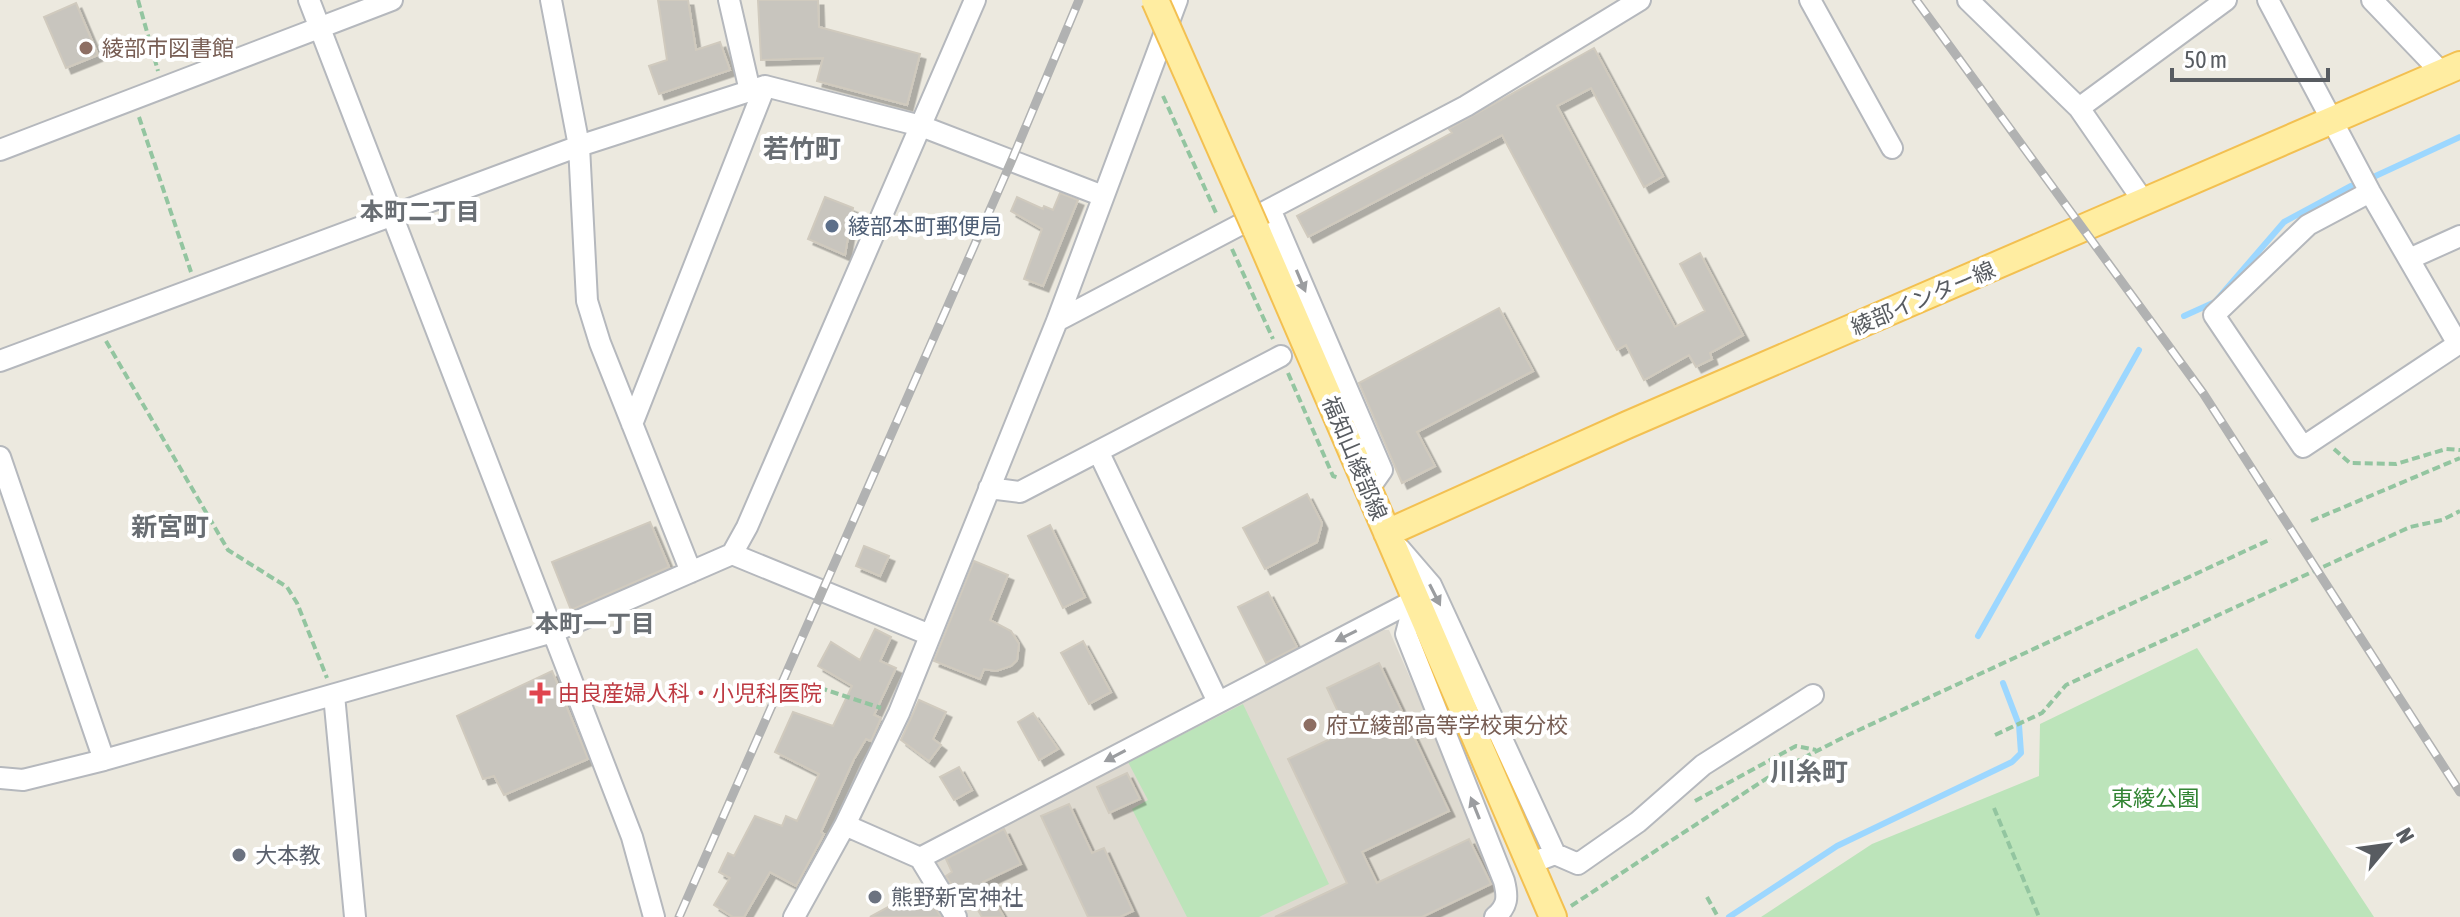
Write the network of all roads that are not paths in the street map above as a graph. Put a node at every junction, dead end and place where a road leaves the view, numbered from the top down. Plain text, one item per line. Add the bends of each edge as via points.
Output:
1 (309, 0) edge
2 (392, 0) edge
3 (551, 0) edge
4 (729, 0) edge
5 (975, 0) edge
6 (1640, 0) edge
7 (1810, 0) edge
8 (1968, 0) edge
9 (2226, 0) edge
10 (2268, 0) edge
11 (2372, 0) edge
12 (1173, 1) edge
13 (322, 28) junction
14 (2451, 69) edge
15 (757, 88) junction
16 (2079, 108) junction
17 (2332, 121) junction
18 (921, 126) junction
19 (579, 146) junction
20 (1892, 148) dead end
21 (0, 150) edge
22 (2370, 192) junction
23 (1103, 196) junction
24 (2144, 202) junction
25 (393, 216) junction
26 (1263, 219) junction
27 (2460, 236) edge
28 (2409, 259) junction
29 (1057, 321) junction
30 (2459, 346) edge
31 (1281, 356) road end
32 (0, 361) edge
33 (632, 424) junction
34 (1099, 453) junction
35 (0, 457) edge
36 (989, 488) junction
37 (1387, 533) junction
38 (732, 554) junction
39 (691, 572) junction
40 (1415, 600) junction
41 (553, 632) junction
42 (930, 635) junction
43 (334, 695) junction
44 (1813, 695) dead end
45 (1218, 702) junction
46 (104, 760) junction
47 (0, 778) edge
48 (845, 825) junction
49 (920, 858) junction
50 (355, 917) edge
51 (654, 917) edge
52 (794, 917) edge
53 (956, 917) edge
54 (1495, 917) edge
55 (1553, 917) edge

1 - 13 street
2 - 13 street
3 - 19 street
4 - 15 street
5 - 18 street
6 - 26 street via 1466,106
7 - 20 street
8 - 16 street
9 - 16 street
10 - 17 street
11 - 14 street
12 - 23 street
12 - 26 main road, 福知山綾部線, bridge
13 - 21 street
13 - 25 street
14 - 17 main road, 綾部インター線
15 - 18 street
15 - 19 street
15 - 33 street
16 - 24 street
17 - 22 street
17 - 24 main road, 綾部インター線
18 - 23 street
18 - 38 street
19 - 25 street
19 - 33 street via 587,301
22 - 28 street
22 - 30 street via 2308,225 2214,315 2303,447
23 - 29 street
24 - 37 main road, 綾部インター線
25 - 32 street
25 - 41 street
26 - 29 street
26 - 37 main road, 福知山綾部線
27 - 28 street
28 - 30 street
29 - 36 street
31 - 34 street
33 - 39 street
34 - 36 street via 1020,492
34 - 45 street
35 - 46 street
36 - 42 street
37 - 40 main road, 福知山綾部線
37 -> 44 street via 1431,585 1548,857 1578,864 1638,822 1703,765
38 - 39 street
38 - 42 street
39 - 41 street
40 -> 45 street
54 -> 40 street via 1504,909 1508,879 1406,634
40 - 55 main road, 福知山綾部線
41 - 43 street
41 - 51 street via 632,837
42 - 48 street
43 - 46 street
43 - 50 street
45 -> 49 street
46 - 47 street via 23,780
48 - 49 street
48 - 52 street
49 - 53 street

